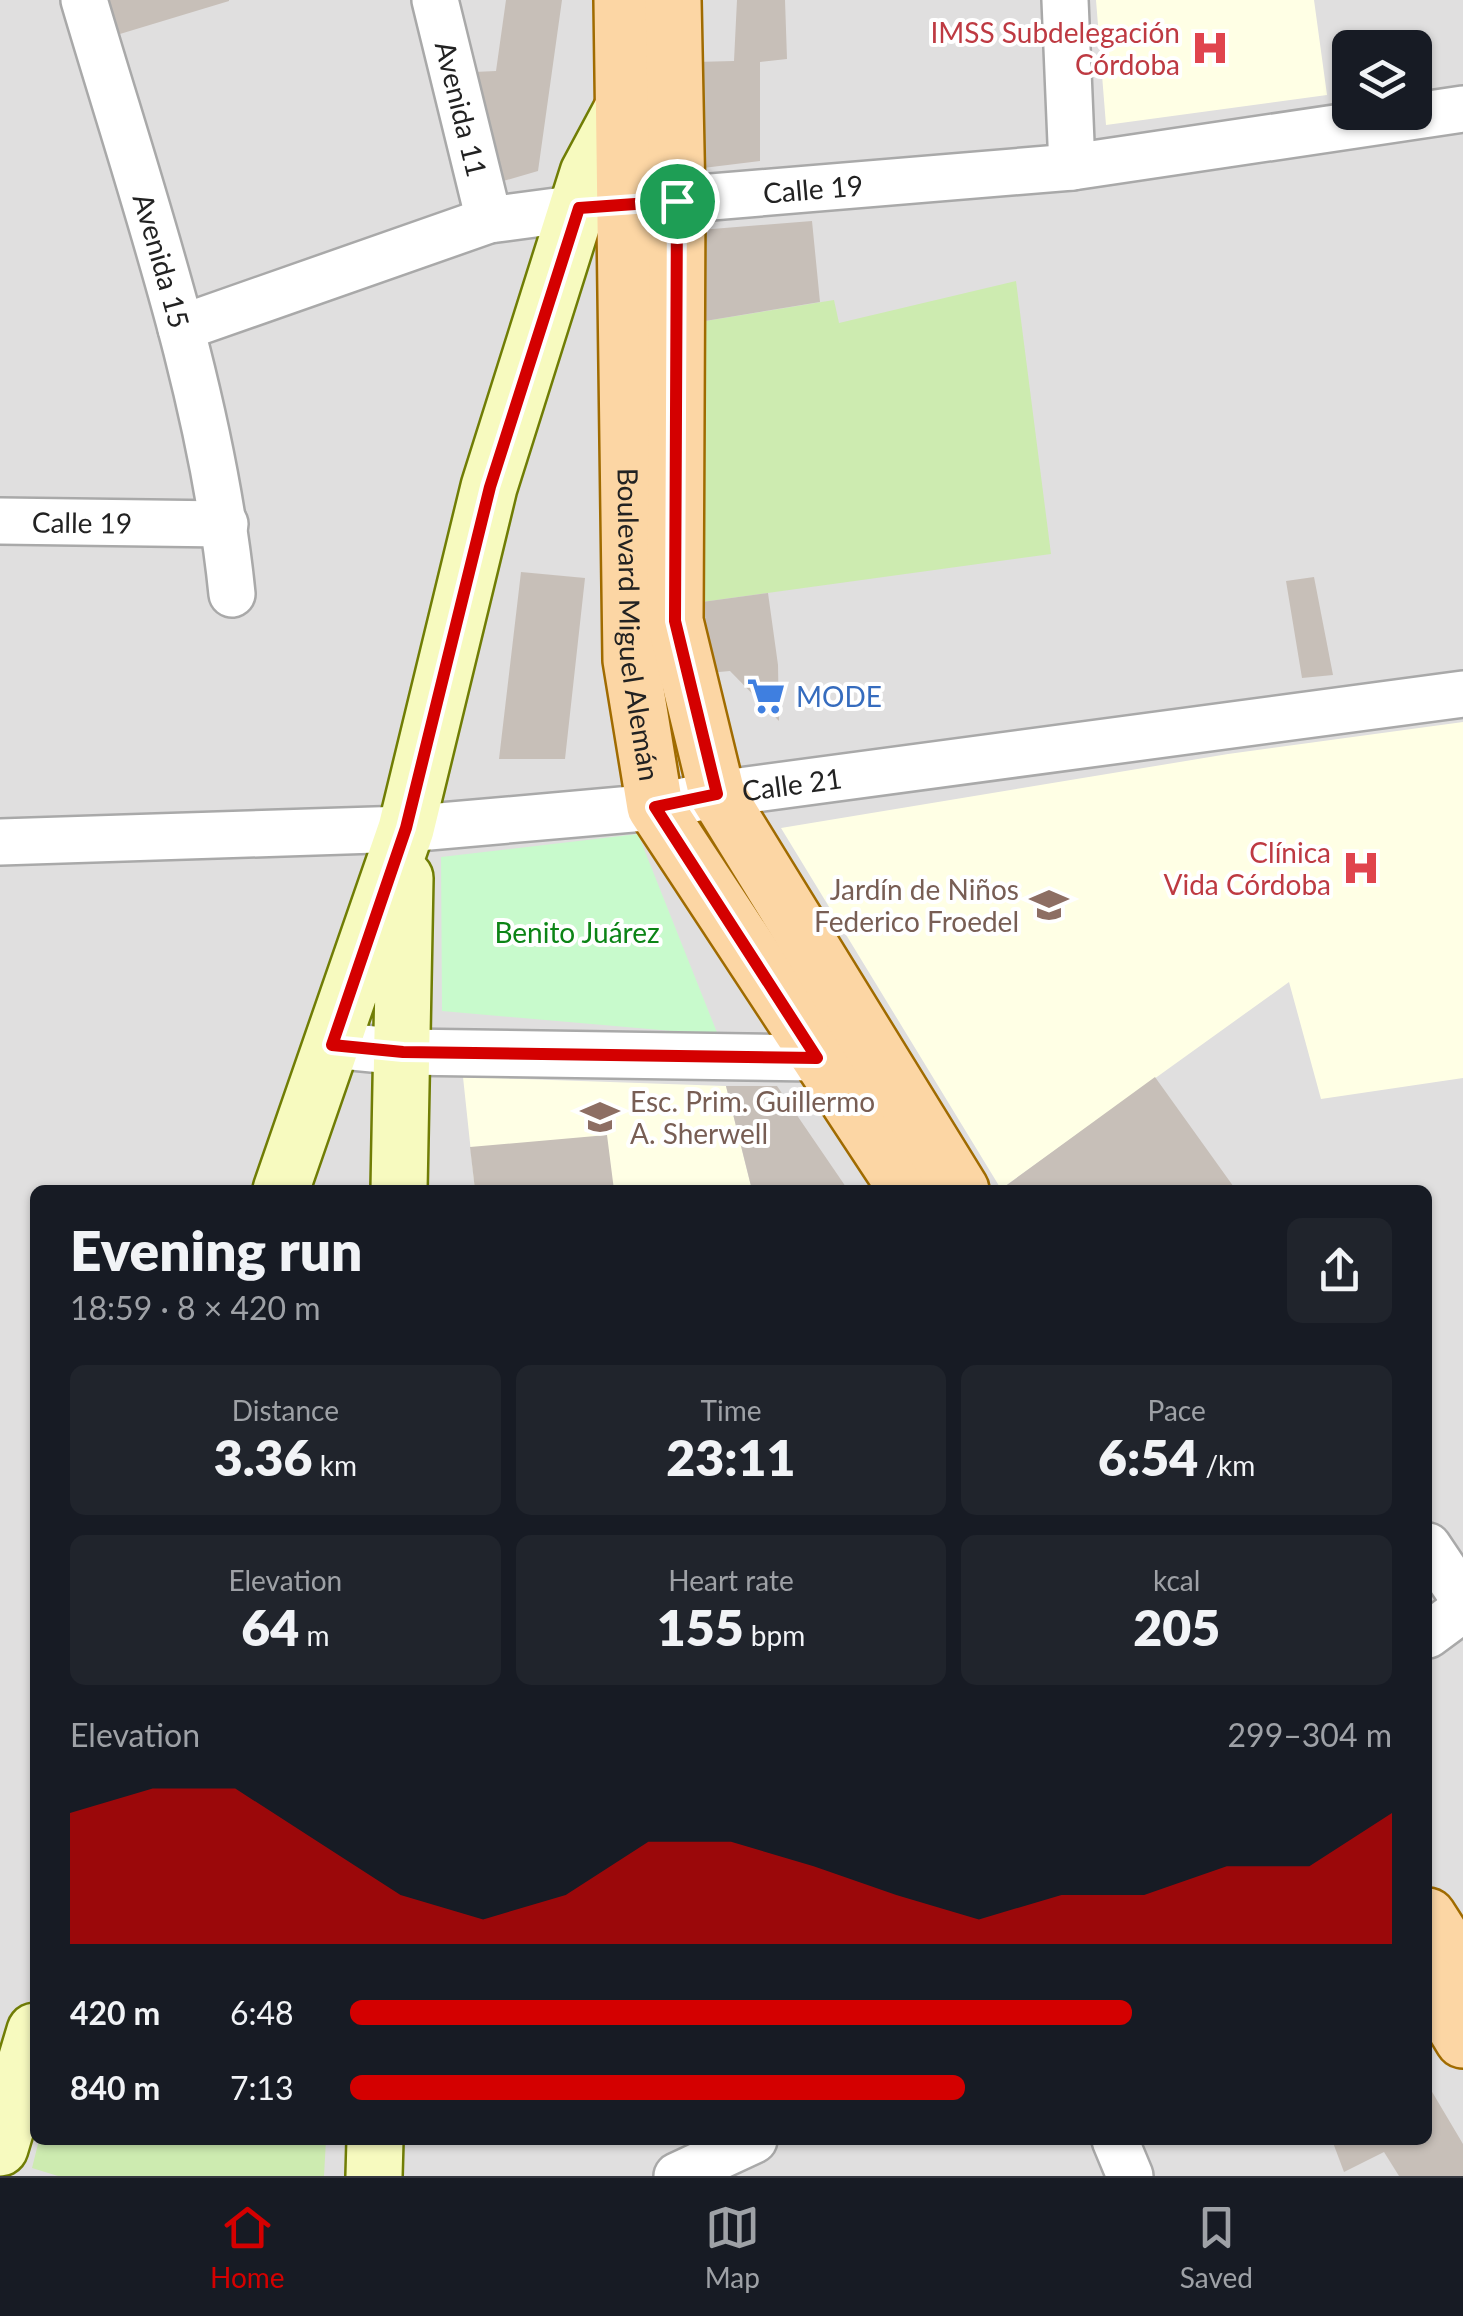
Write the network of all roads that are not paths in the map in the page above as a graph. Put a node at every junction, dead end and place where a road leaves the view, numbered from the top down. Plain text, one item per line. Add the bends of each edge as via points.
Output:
1 (84, 0) edge
2 (435, 0) edge
3 (622, 0) edge
4 (673, 0) edge
5 (1065, 0) edge
6 (1463, 109) edge
7 (1072, 167) junction
8 (628, 204) junction
9 (488, 220) junction
10 (181, 328) junction
11 (0, 521) edge
12 (225, 524) junction
13 (232, 594) dead end
14 (1463, 694) edge
15 (717, 794) junction
16 (655, 807) junction
17 (406, 828) junction
18 (0, 842) edge
19 (332, 1045) junction
20 (403, 1052) junction
21 (817, 1058) junction
22 (283, 1185) edge
23 (399, 1185) edge
24 (904, 1185) edge
25 (958, 1185) edge
26 (1432, 1552) edge
27 (1463, 1598) edge
28 (1463, 1608) edge
29 (1432, 1632) edge
30 (1432, 1922) edge
31 (1463, 1971) edge
32 (1432, 1989) edge
33 (1463, 2040) edge
34 (30, 2048) edge
35 (375, 2145) edge
36 (743, 2145) edge
37 (1118, 2145) edge
38 (0, 2148) edge
39 (374, 2176) edge
40 (677, 2176) edge
41 (1130, 2176) edge

1 - 10 street, Avenida 15
2 - 9 street, Avenida 11
3 - 8 main road, Boulevard Miguel Alemán
4 - 8 main road
5 - 7 street
6 - 7 street, Calle 19
7 - 8 street, Calle 19
8 - 9 street, Calle 19
8 - 15 main road via 675,621
8 - 16 main road, Boulevard Miguel Alemán via 631,660
8 - 17 main road via 490,487
9 - 10 street, Calle 19
10 - 12 street, Avenida 15
11 - 12 street, Calle 19
12 - 13 street, Avenida 15
14 - 15 street, Calle 21
15 - 16 street, Calle 21
15 - 25 main road
16 - 17 street, Calle 21
16 - 21 main road, Boulevard Miguel Alemán
17 - 18 street, Calle 21
17 - 19 main road
17 - 20 main road
19 - 20 street
19 - 22 main road
20 - 21 street
20 - 23 main road
21 - 24 main road, Boulevard Miguel Alemán
26 - 27 street
28 - 29 street
30 - 31 main road
32 - 33 main road
34 - 38 main road
35 - 39 main road
36 - 40 street
37 - 41 street

